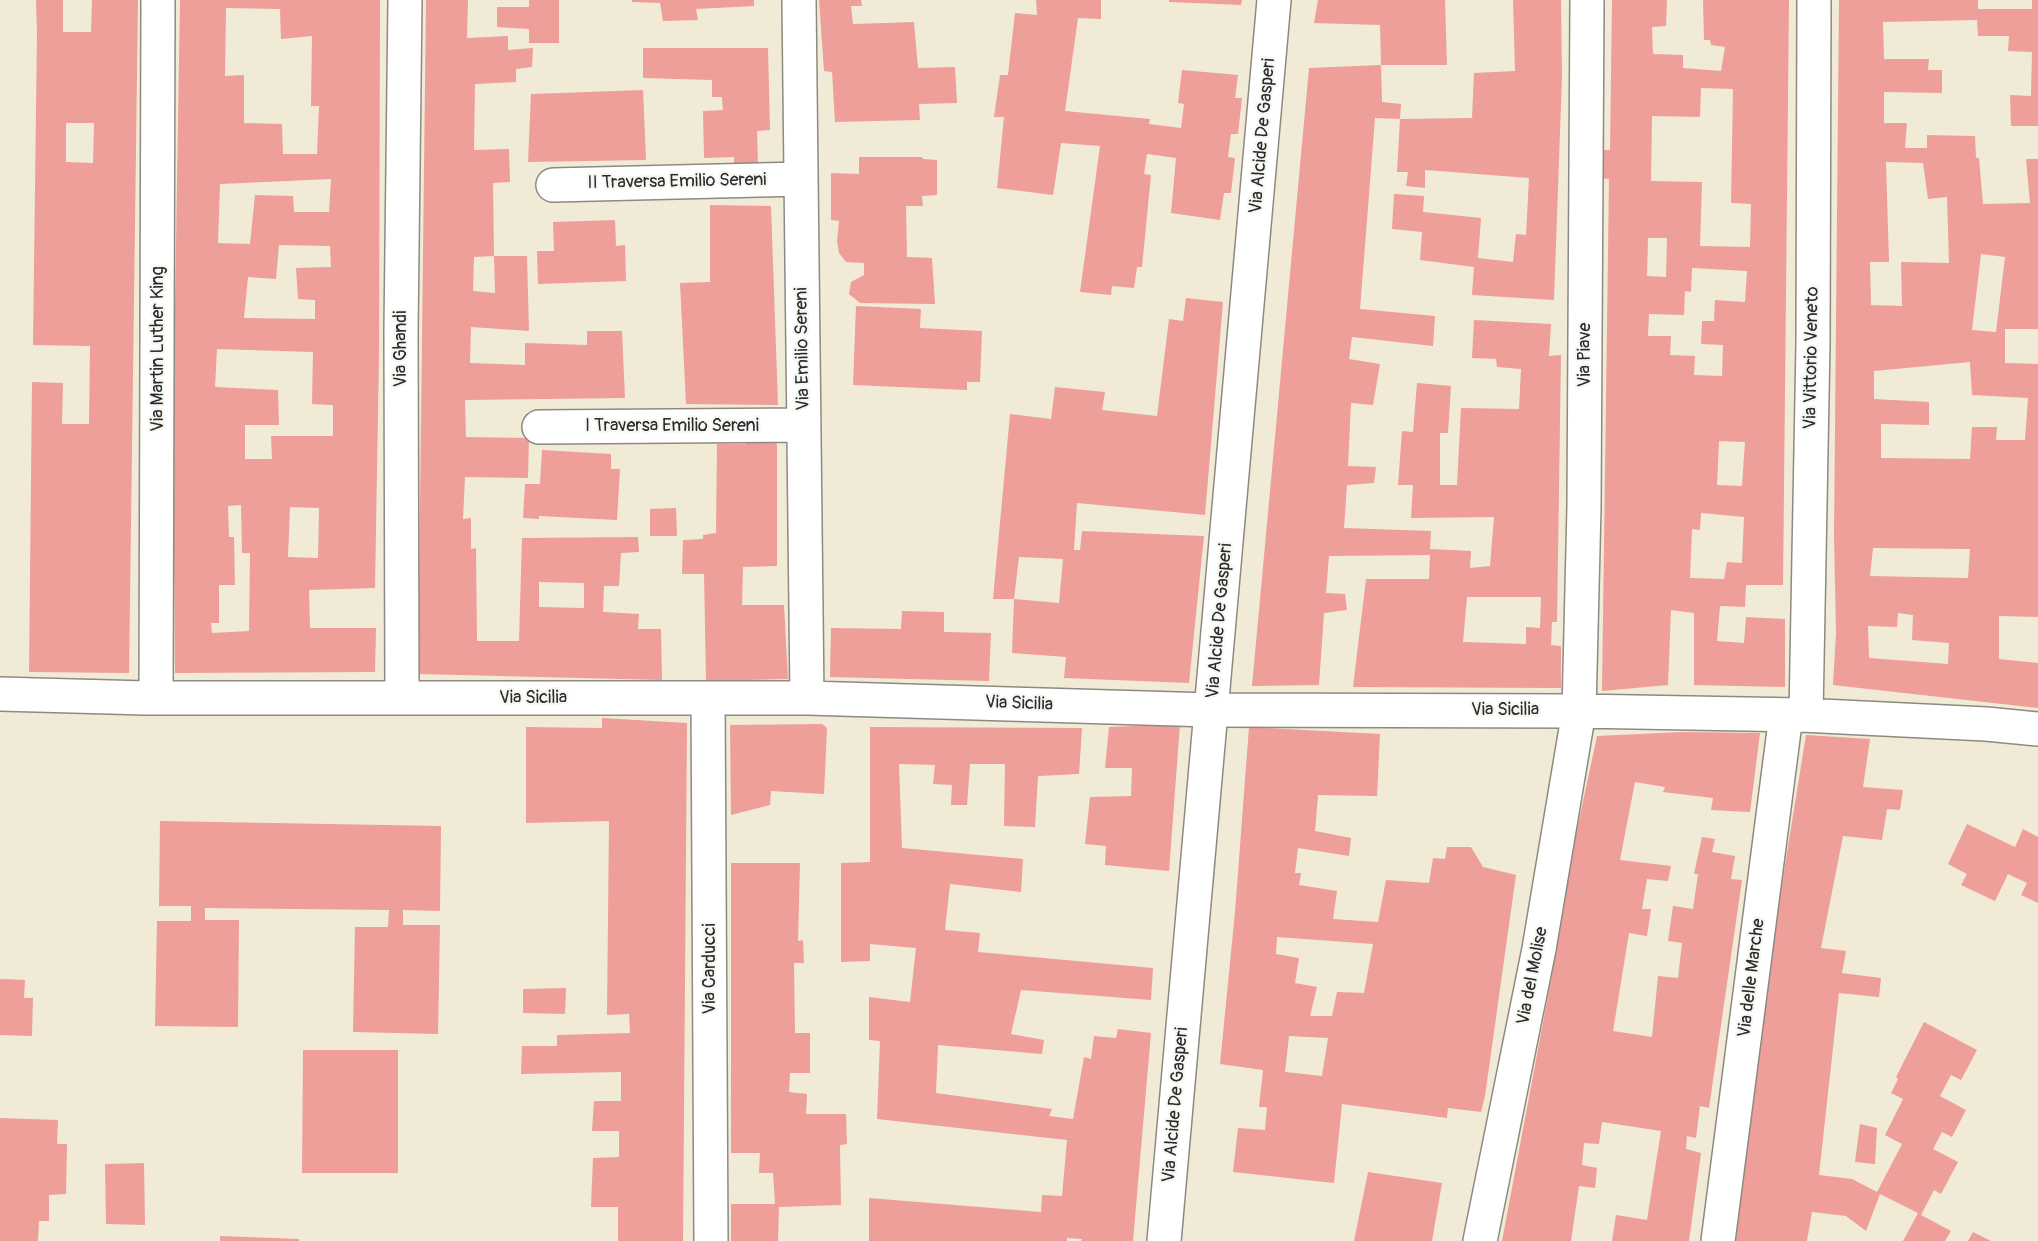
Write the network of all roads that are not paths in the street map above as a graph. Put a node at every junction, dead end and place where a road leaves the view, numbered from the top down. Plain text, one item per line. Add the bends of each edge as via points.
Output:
1 (158, 0) edge
2 (405, 0) edge
3 (799, 0) edge
4 (1274, 0) edge
5 (1587, 0) edge
6 (1814, 0) edge
7 (801, 179) junction
8 (552, 185) dead end
9 (804, 425) junction
10 (539, 427) dead end
11 (0, 694) edge
12 (156, 698) junction
13 (402, 698) junction
14 (708, 698) junction
15 (807, 698) junction
16 (1211, 710) junction
17 (1579, 711) junction
18 (1796, 715) junction
19 (2038, 729) edge
20 (711, 1241) edge
21 (1164, 1241) edge
22 (1480, 1241) edge
23 (1718, 1241) edge

1 - 12 street, Via Martin Luther King
2 - 13 street, Via Ghandi via 400,330
3 - 7 street, Via Emilio Sereni
4 - 16 street, Via Alcide De Gasperi
5 - 17 street, Via Piave
6 - 18 street, Via Vittorio Veneto via 1813,343
7 - 8 street, II Traversa Emilio Sereni
7 - 9 street, Via Emilio Sereni
9 - 10 street, I Traversa Emilio Sereni
9 - 15 street, Via Emilio Sereni
11 - 12 street, Via Sicilia
12 - 13 street, Via Sicilia
13 - 14 street, Via Sicilia
14 - 15 street, Via Sicilia
14 - 20 street, Via Carducci
15 - 16 street, Via Sicilia
16 - 17 street, Via Sicilia
16 - 21 street, Via Alcide De Gasperi
17 - 18 street, Via Sicilia
17 - 22 street, Via del Molise via 1539,949
18 - 19 street, Via Sicilia
18 - 23 street, Via delle Marche

